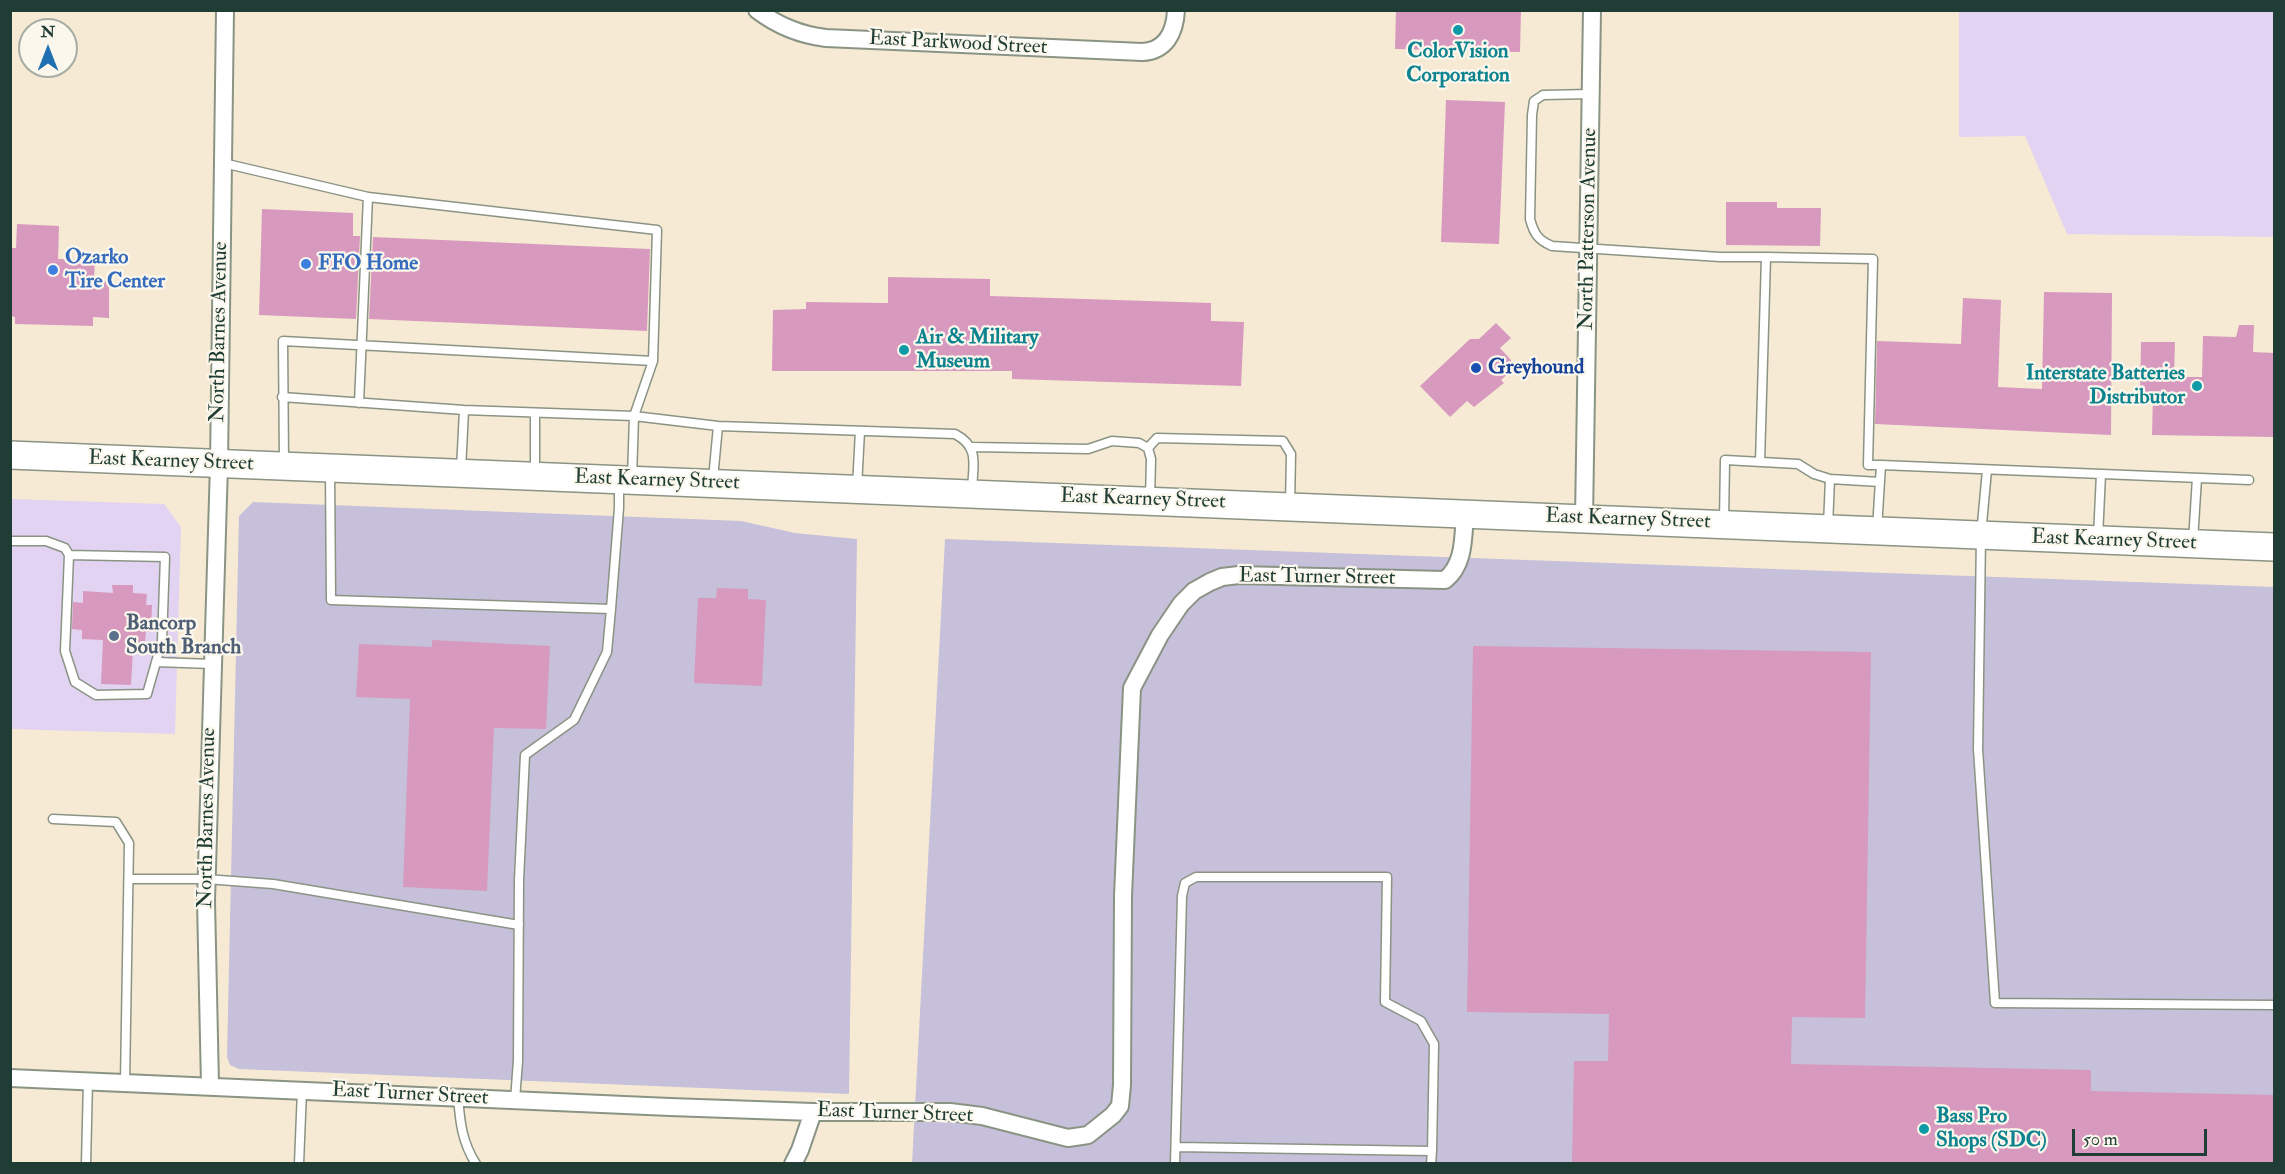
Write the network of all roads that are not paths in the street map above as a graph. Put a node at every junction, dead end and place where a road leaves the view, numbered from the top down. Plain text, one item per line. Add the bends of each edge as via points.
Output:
1 (225, 10) edge
2 (757, 10) edge
3 (1176, 10) edge
4 (1592, 10) edge
5 (1591, 94) junction
6 (222, 163) junction
7 (368, 197) junction
8 (1588, 247) junction
9 (1766, 257) junction
10 (361, 344) junction
11 (653, 361) junction
12 (282, 397) junction
13 (359, 403) junction
14 (464, 411) junction
15 (535, 413) junction
16 (634, 416) junction
17 (718, 426) junction
18 (860, 431) junction
19 (972, 447) junction
20 (1148, 448) junction
21 (10, 455) edge
22 (1760, 462) junction
23 (219, 464) junction
24 (1881, 465) junction
25 (284, 467) junction
26 (330, 468) junction
27 (1987, 470) junction
28 (460, 473) junction
29 (2101, 474) junction
30 (535, 476) junction
31 (2197, 478) junction
32 (1830, 479) junction
33 (626, 480) junction
34 (2249, 480) dead end
35 (1880, 482) junction
36 (713, 483) junction
37 (857, 489) junction
38 (971, 494) junction
39 (1150, 500) junction
40 (1290, 506) junction
41 (1465, 513) junction
42 (1584, 519) junction
43 (1724, 524) junction
44 (1828, 529) junction
45 (1877, 531) junction
46 (1981, 535) junction
47 (2097, 540) junction
48 (10, 541) edge
49 (2193, 544) junction
50 (2274, 547) edge
51 (69, 555) junction
52 (611, 609) junction
53 (156, 662) junction
54 (212, 664) junction
55 (53, 819) dead end
56 (129, 879) junction
57 (206, 879) junction
58 (519, 925) junction
59 (2274, 1005) edge
60 (10, 1078) edge
61 (88, 1080) junction
62 (124, 1082) junction
63 (210, 1086) junction
64 (302, 1090) junction
65 (458, 1097) junction
66 (515, 1100) junction
67 (813, 1112) junction
68 (1176, 1147) junction
69 (1432, 1151) junction
70 (86, 1164) edge
71 (299, 1164) edge
72 (476, 1164) edge
73 (793, 1164) edge
74 (1175, 1164) edge
75 (1431, 1164) edge

1 - 6 street, North Barnes Avenue
2 - 3 street, East Parkwood Street via 784,27 826,38 1142,52 1164,44 1173,30
4 - 5 street, North Patterson Avenue
5 - 8 street, North Patterson Avenue
5 - 8 lane via 1543,95 1534,101 1530,208 1533,231 1539,240 1552,246
6 - 7 lane
6 - 23 street, North Barnes Avenue
7 - 10 lane
7 - 11 lane via 657,230
8 - 9 lane
8 - 42 street, North Patterson Avenue
9 - 22 lane
9 - 24 lane via 1873,259 1868,465
10 - 11 lane
10 - 12 lane via 283,341
10 - 13 lane
11 - 16 lane
12 - 13 lane
12 - 25 lane
13 - 14 lane
14 - 15 lane
14 - 28 lane
15 - 16 lane
15 - 30 lane
16 - 17 lane
16 - 33 lane
17 - 18 lane
17 - 36 lane
18 - 19 lane via 955,434
18 - 37 lane
19 - 20 lane via 1088,449 1112,441 1139,443
19 - 38 lane
20 - 39 lane via 1152,459
20 - 40 lane via 1157,438 1283,441 1291,454
21 - 23 main road, East Kearney Street
22 - 32 lane via 1798,464
22 - 43 lane via 1725,459
23 - 25 main road, East Kearney Street
23 - 54 street, North Barnes Avenue
24 - 27 lane
24 - 35 lane
25 - 26 main road, East Kearney Street
26 - 28 main road, East Kearney Street
26 - 52 lane via 331,600
27 - 29 lane
27 - 46 lane
28 - 30 main road, East Kearney Street
29 - 31 lane
29 - 47 lane
30 - 33 main road, East Kearney Street
31 - 34 lane
31 - 49 lane
32 - 35 lane
32 - 44 lane
33 - 36 main road, East Kearney Street
33 - 52 lane via 619,508
35 - 45 lane
36 - 37 main road, East Kearney Street
37 - 38 main road, East Kearney Street
38 - 39 main road, East Kearney Street
39 - 40 main road, East Kearney Street
40 - 41 main road, East Kearney Street
41 - 42 main road, East Kearney Street
41 - 67 street, East Turner Street via 1460,561 1444,580 1222,577 1180,603 1160,635 1132,688 1123,896 1122,1085 1120,1106 1107,1120 1088,1135 1068,1138 950,1112
42 - 43 main road, East Kearney Street
43 - 44 main road, East Kearney Street
44 - 45 main road, East Kearney Street
45 - 46 main road, East Kearney Street
46 - 47 main road, East Kearney Street
46 - 59 lane via 1978,749 1995,1003
47 - 49 main road, East Kearney Street
48 - 51 lane via 46,541 65,548
49 - 50 main road, East Kearney Street
51 - 53 lane via 165,557 162,641
51 - 53 lane via 65,651 75,682 96,695 147,694
52 - 58 lane via 607,652 574,720 525,755
53 - 54 lane
54 - 57 street, North Barnes Avenue
55 - 56 lane via 116,822 129,843
56 - 57 lane
56 - 62 lane
57 - 58 lane via 273,884
57 - 63 street, North Barnes Avenue
58 - 66 lane
60 - 61 street, East Turner Street
61 - 62 street, East Turner Street
61 - 70 lane
62 - 63 street, East Turner Street
63 - 64 street, East Turner Street
64 - 65 street, East Turner Street
64 - 71 lane
65 - 66 street, East Turner Street
65 - 72 lane via 460,1130
66 - 67 street, East Turner Street
67 - 73 street
68 - 69 lane
68 - 69 lane via 1185,884 1196,877 1387,877 1385,1002 1421,1022 1434,1044
68 - 74 lane
69 - 75 lane

